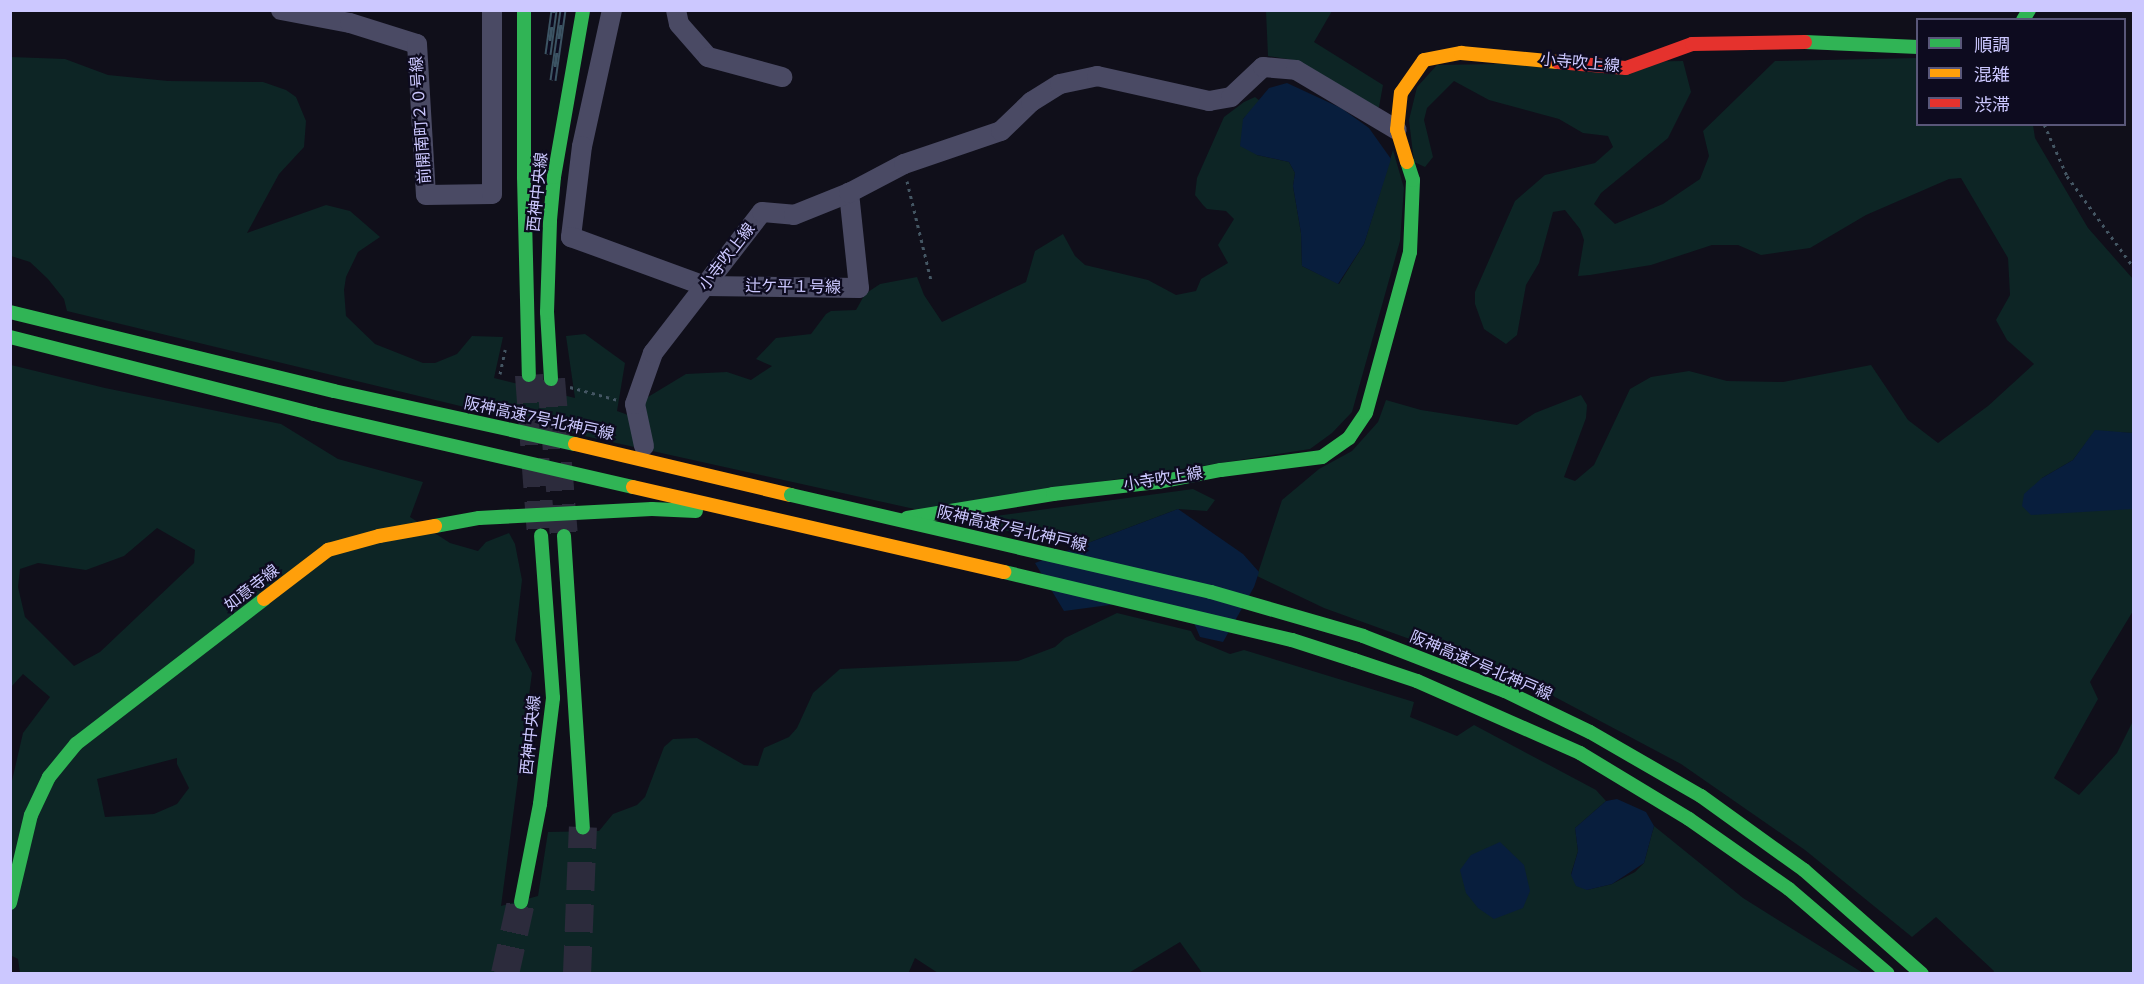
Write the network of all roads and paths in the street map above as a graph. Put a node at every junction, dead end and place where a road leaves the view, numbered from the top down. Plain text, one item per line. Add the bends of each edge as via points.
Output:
1 (281, 10) edge
2 (492, 10) edge
3 (517, 10) edge
4 (524, 10) edge
5 (583, 10) edge
6 (592, 10) edge
7 (612, 10) edge
8 (676, 10) edge
9 (351, 17) edge
10 (1916, 46) edge
11 (782, 77) dead end
12 (2045, 126) edge
13 (1397, 130) junction
14 (562, 132) junction
15 (904, 164) junction
16 (524, 177) junction
17 (849, 193) junction
18 (2133, 267) edge
19 (931, 280) dead end
20 (705, 286) junction
21 (10, 312) edge
22 (10, 337) edge
23 (529, 375) tunnel mouth
24 (551, 380) tunnel mouth
25 (570, 388) dead end
26 (635, 404) junction
27 (644, 446) dead end
28 (652, 509) joint
29 (541, 535) tunnel mouth
30 (564, 536) tunnel mouth
31 (583, 827) tunnel mouth
32 (521, 902) tunnel mouth
33 (10, 903) edge
34 (1888, 974) edge
35 (1923, 974) edge

1 - 9 street, 前開南町２０号線
2 - 9 street, 前開南町２０号線 via 492,194 426,195 417,44
3 - 16 main road
4 - 16 main road, 西神中央線
5 - 14 main road, 西神中央線
6 - 14 main road
7 - 20 street via 582,146 571,237
8 - 11 street via 679,24 708,57
10 - 13 main road, 小寺吹上線 via 1771,41 1692,44 1626,68 1461,53 1424,60 1401,93
12 - 18 path via 2067,176
13 - 15 street, 小寺吹上線 via 1296,70 1263,67 1231,97 1209,101 1097,76 1060,84 1031,102 1001,131
13 - 28 main road, 小寺吹上線 via 1413,180 1410,252 1366,413 1349,438 1322,457 886,521
14 - 24 main road, 西神中央線 via 548,246
15 - 17 street, 小寺吹上線
15 - 19 path
16 - 23 main road, 西神中央線
17 - 20 street, 小寺吹上線 via 794,215 762,212
17 - 20 street, 辻ケ平１号線 via 859,288
20 - 26 street, 小寺吹上線 via 653,353
21 - 35 main road, 阪神高速7号北神戸線, bridge via 334,391 614,452 1211,592 1363,636 1515,696 1590,732 1701,796 1804,870
22 - 34 main road, bridge via 314,414 1292,640 1417,681 1580,753 1689,819 1788,889
25 - 26 path
26 - 27 street
28 - 33 main road, 如意寺線 via 479,518 379,536 328,550 76,744 49,777 31,815
29 - 32 main road, 西神中央線 via 553,698 540,804
30 - 31 main road

